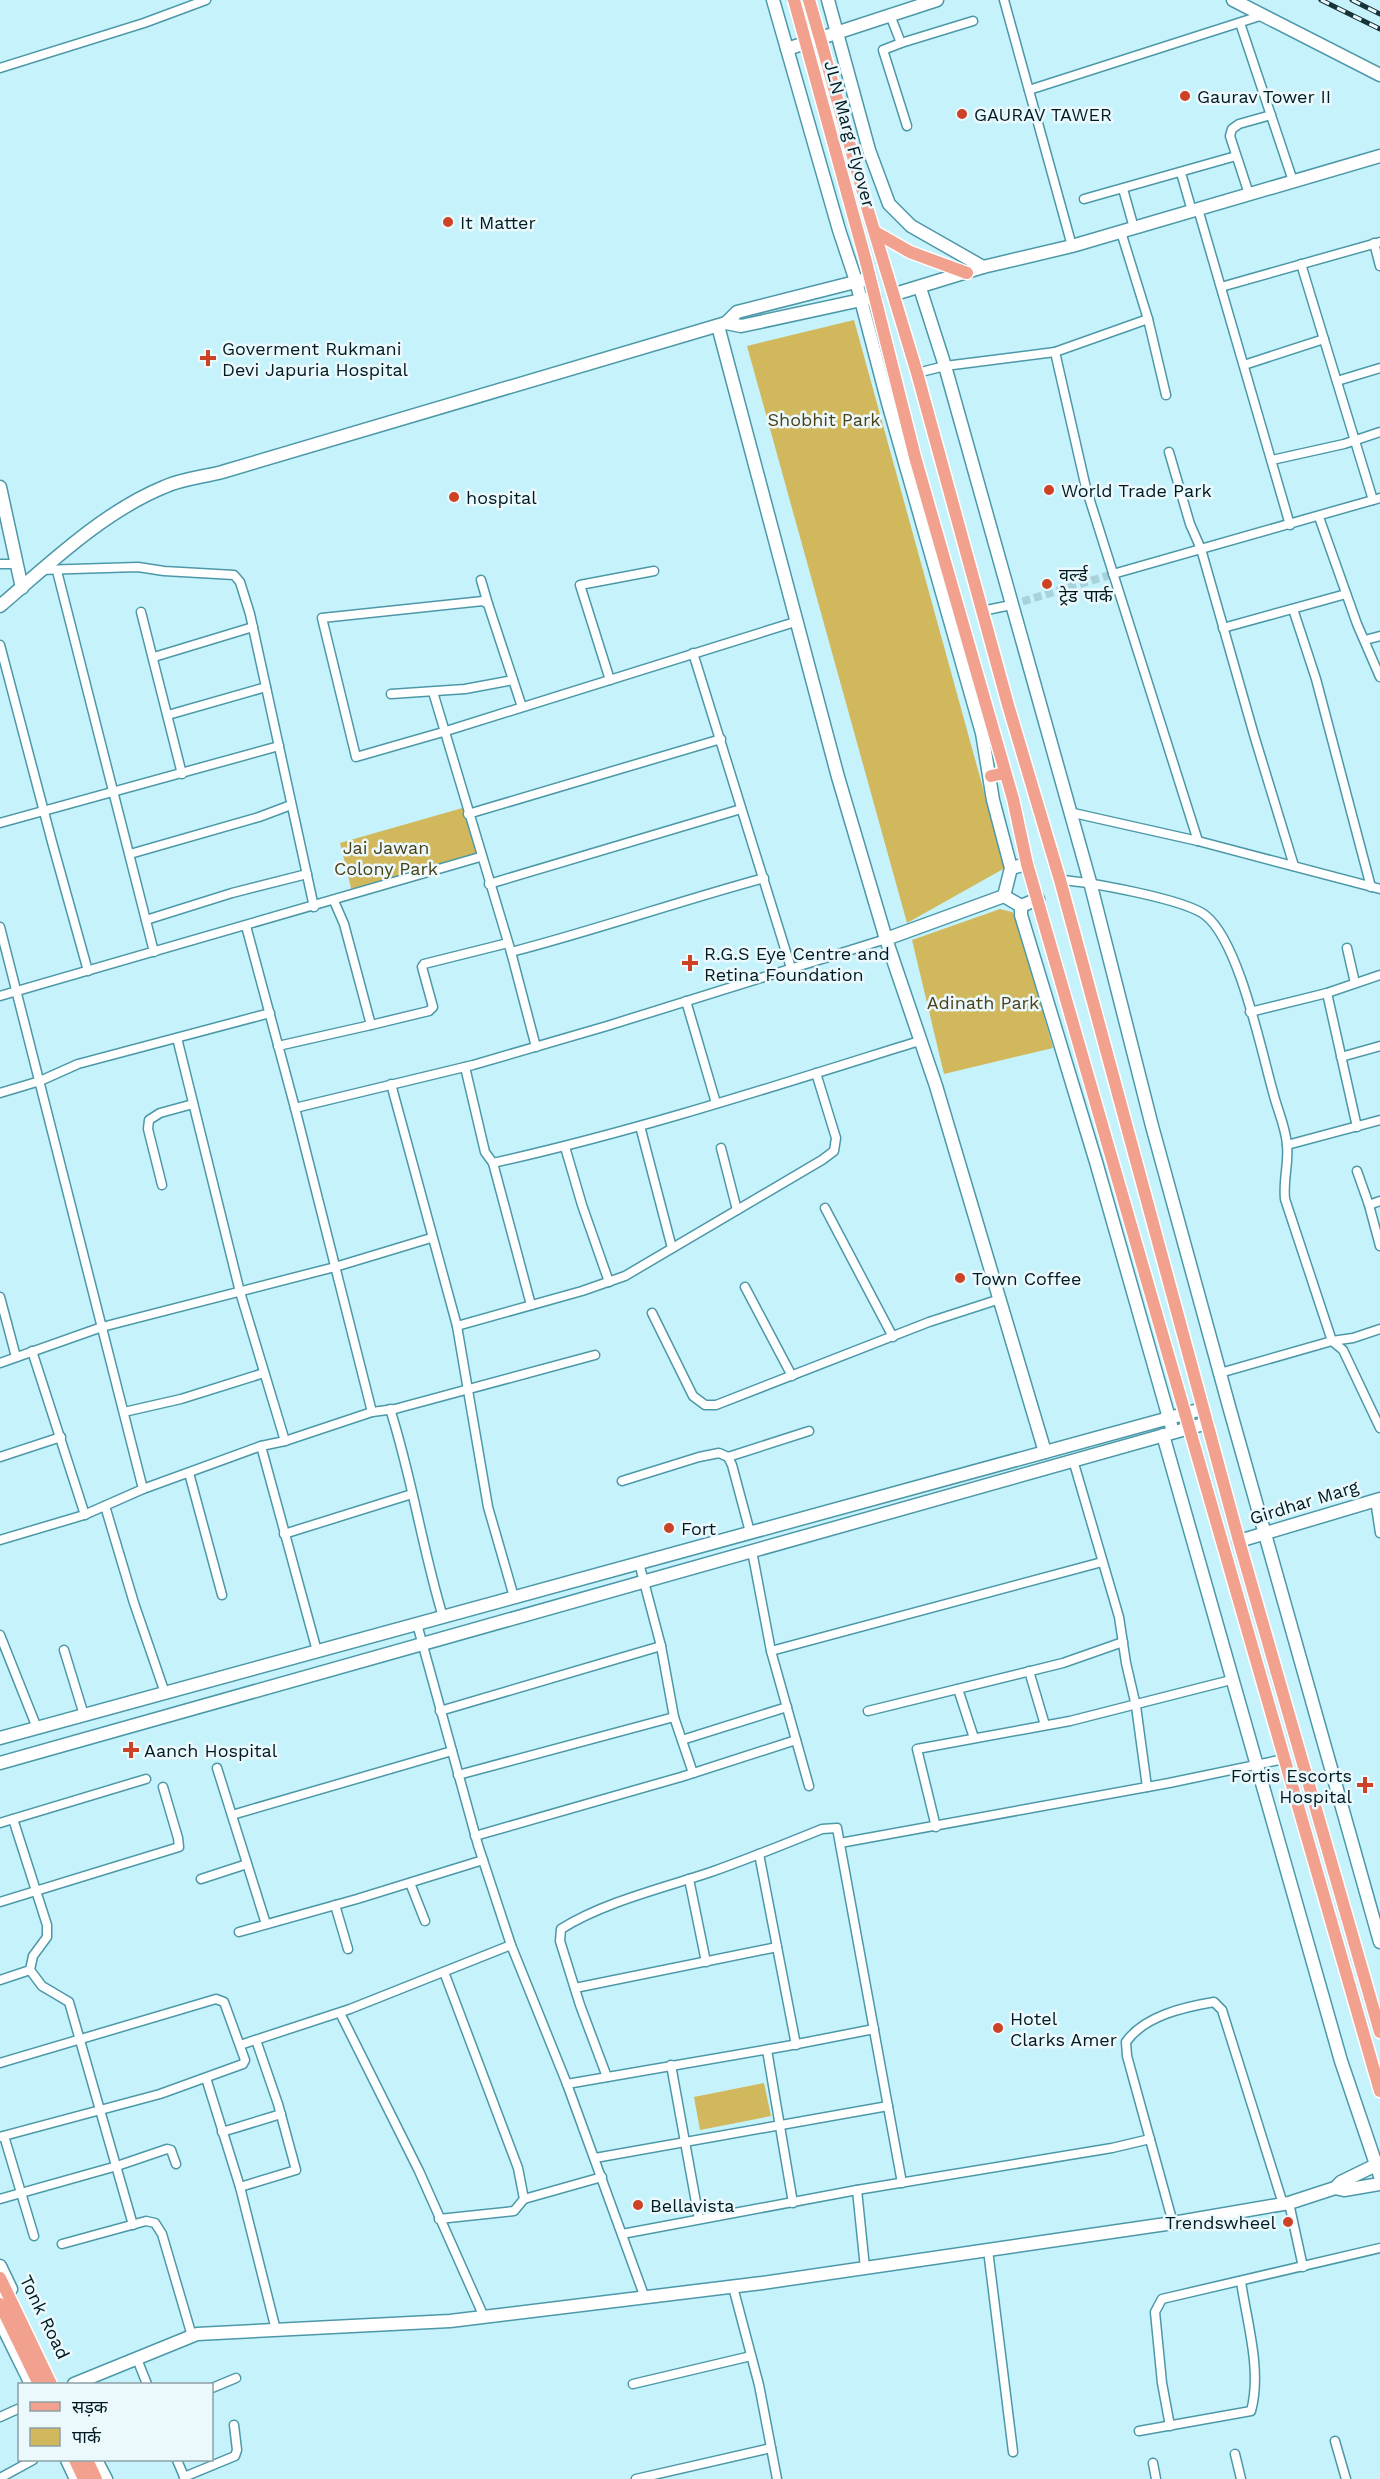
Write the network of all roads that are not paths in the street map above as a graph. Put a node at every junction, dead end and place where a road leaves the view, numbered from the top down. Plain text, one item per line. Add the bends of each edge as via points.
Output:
1 (206, 0) edge
2 (773, 0) edge
3 (794, 0) edge
4 (809, 0) edge
5 (828, 0) edge
6 (937, 0) edge
7 (1004, 0) edge
8 (1233, 0) edge
9 (890, 15) junction
10 (1263, 15) junction
11 (973, 21) dead end
12 (1240, 23) junction
13 (838, 32) junction
14 (901, 43) junction
15 (787, 49) junction
16 (0, 68) edge
17 (1380, 75) edge
18 (1029, 90) junction
19 (1271, 115) junction
20 (907, 126) dead end
21 (1236, 156) junction
22 (1380, 156) edge
23 (1181, 173) junction
24 (1293, 181) junction
25 (1123, 189) junction
26 (1249, 194) junction
27 (1084, 200) dead end
28 (1195, 210) junction
29 (1134, 228) junction
30 (875, 232) junction
31 (1121, 232) junction
32 (1377, 242) edge
33 (1072, 246) junction
34 (1301, 264) junction
35 (1380, 266) edge
36 (983, 267) junction
37 (967, 273) junction
38 (870, 278) junction
39 (856, 281) junction
40 (1221, 287) junction
41 (920, 288) junction
42 (895, 294) junction
43 (875, 297) junction
44 (861, 301) junction
45 (1148, 319) junction
46 (722, 325) junction
47 (1324, 339) junction
48 (1055, 352) junction
49 (1244, 365) junction
50 (945, 366) junction
51 (1380, 368) edge
52 (917, 373) junction
53 (1337, 381) junction
54 (1166, 395) dead end
55 (1380, 432) edge
56 (1355, 441) junction
57 (1169, 452) dead end
58 (1272, 460) junction
59 (0, 489) edge
60 (1377, 499) edge
61 (1319, 517) junction
62 (1290, 525) junction
63 (1201, 549) junction
64 (0, 564) edge
65 (15, 564) junction
66 (40, 570) junction
67 (57, 571) junction
68 (654, 571) dead end
69 (1113, 574) junction
70 (481, 580) dead end
71 (22, 588) junction
72 (1346, 594) junction
73 (488, 604) junction
74 (1011, 605) junction
75 (0, 606) edge
76 (1293, 609) junction
77 (982, 611) junction
78 (141, 612) dead end
79 (795, 622) junction
80 (253, 627) junction
81 (1223, 628) junction
82 (1380, 636) edge
83 (1365, 639) junction
84 (0, 645) edge
85 (693, 653) junction
86 (154, 657) junction
87 (1380, 677) edge
88 (513, 680) junction
89 (610, 680) junction
90 (266, 687) junction
91 (433, 692) junction
92 (391, 694) dead end
93 (522, 707) junction
94 (168, 715) junction
95 (443, 732) junction
96 (721, 739) junction
97 (279, 746) junction
98 (1005, 773) junction
99 (182, 774) junction
100 (990, 776) junction
101 (114, 791) junction
102 (291, 805) junction
103 (741, 808) junction
104 (43, 811) junction
105 (1069, 812) junction
106 (468, 814) junction
107 (0, 823) edge
108 (1198, 841) junction
109 (130, 854) junction
110 (480, 857) junction
111 (1028, 864) junction
112 (1294, 867) junction
113 (1011, 868) junction
114 (307, 874) junction
115 (764, 878) junction
116 (1060, 880) junction
117 (1090, 882) junction
118 (489, 884) junction
119 (1375, 888) edge
120 (1004, 896) junction
121 (1038, 900) junction
122 (334, 901) junction
123 (1021, 906) junction
124 (314, 907) junction
125 (146, 920) junction
126 (246, 926) junction
127 (0, 927) edge
128 (886, 939) junction
129 (509, 948) junction
130 (1347, 948) dead end
131 (154, 952) junction
132 (791, 968) junction
133 (88, 971) junction
134 (1380, 975) edge
135 (1355, 983) junction
136 (17, 991) junction
137 (1327, 993) junction
138 (0, 996) edge
139 (686, 1001) junction
140 (1250, 1012) junction
141 (270, 1013) junction
142 (371, 1025) junction
143 (177, 1038) junction
144 (919, 1041) junction
145 (278, 1046) junction
146 (1380, 1046) edge
147 (536, 1047) junction
148 (1341, 1057) junction
149 (465, 1067) junction
150 (816, 1073) junction
151 (40, 1081) junction
152 (392, 1084) junction
153 (0, 1093) edge
154 (716, 1103) junction
155 (193, 1104) junction
156 (295, 1108) junction
157 (1380, 1120) edge
158 (640, 1126) junction
159 (1357, 1127) junction
160 (1287, 1145) junction
161 (566, 1147) junction
162 (721, 1148) dead end
163 (493, 1163) junction
164 (1357, 1171) dead end
165 (162, 1185) dead end
166 (1380, 1202) edge
167 (1369, 1205) junction
168 (825, 1208) dead end
169 (737, 1210) junction
170 (431, 1238) junction
171 (1380, 1246) edge
172 (672, 1248) junction
173 (335, 1267) junction
174 (609, 1282) junction
175 (745, 1287) dead end
176 (240, 1292) junction
177 (0, 1297) edge
178 (1000, 1299) junction
179 (531, 1305) junction
180 (652, 1313) dead end
181 (456, 1326) junction
182 (102, 1327) junction
183 (1380, 1329) edge
184 (893, 1337) junction
185 (1332, 1341) junction
186 (32, 1351) junction
187 (595, 1355) dead end
188 (16, 1357) junction
189 (0, 1363) edge
190 (264, 1373) junction
191 (1220, 1373) junction
192 (792, 1376) junction
193 (469, 1389) junction
194 (1202, 1408) junction
195 (390, 1409) junction
196 (124, 1412) junction
197 (372, 1412) junction
198 (1184, 1414) junction
199 (1169, 1418) junction
200 (1207, 1423) junction
201 (1188, 1428) junction
202 (1380, 1428) edge
203 (809, 1431) dead end
204 (1168, 1434) junction
205 (61, 1437) junction
206 (285, 1441) junction
207 (261, 1446) junction
208 (1045, 1452) junction
209 (0, 1457) edge
210 (728, 1457) junction
211 (1073, 1460) junction
212 (189, 1473) junction
213 (622, 1481) dead end
214 (143, 1489) junction
215 (412, 1494) junction
216 (1377, 1499) edge
217 (105, 1506) junction
218 (85, 1515) junction
219 (750, 1533) junction
220 (1265, 1533) junction
221 (1380, 1533) edge
222 (284, 1534) junction
223 (0, 1540) edge
224 (1239, 1541) junction
225 (752, 1551) junction
226 (1102, 1562) junction
227 (639, 1563) junction
228 (644, 1581) junction
229 (222, 1596) dead end
230 (514, 1597) junction
231 (443, 1617) junction
232 (417, 1624) junction
233 (0, 1635) edge
234 (1123, 1642) junction
235 (423, 1644) junction
236 (662, 1646) junction
237 (2, 1647) edge
238 (64, 1650) dead end
239 (771, 1651) junction
240 (317, 1652) junction
241 (1029, 1671) junction
242 (1231, 1680) junction
243 (958, 1689) junction
244 (165, 1693) junction
245 (1136, 1706) junction
246 (787, 1707) junction
247 (440, 1711) junction
248 (868, 1711) dead end
249 (84, 1715) junction
250 (674, 1717) junction
251 (1045, 1725) junction
252 (37, 1728) junction
253 (0, 1738) edge
254 (974, 1738) junction
255 (682, 1740) junction
256 (796, 1740) junction
257 (452, 1751) junction
258 (1284, 1759) junction
259 (0, 1763) edge
260 (1256, 1765) junction
261 (217, 1768) dead end
262 (693, 1773) junction
263 (458, 1775) junction
264 (146, 1779) dead end
265 (809, 1786) dead end
266 (164, 1787) dead end
267 (1147, 1787) junction
268 (232, 1815) junction
269 (13, 1819) junction
270 (0, 1823) edge
271 (936, 1827) junction
272 (475, 1836) junction
273 (840, 1843) junction
274 (759, 1854) junction
275 (483, 1860) junction
276 (247, 1864) junction
277 (201, 1879) dead end
278 (689, 1879) junction
279 (410, 1883) junction
280 (37, 1891) junction
281 (0, 1902) edge
282 (336, 1905) junction
283 (424, 1921) dead end
284 (266, 1924) junction
285 (239, 1932) dead end
286 (1380, 1942) edge
287 (512, 1945) junction
288 (777, 1947) junction
289 (348, 1948) dead end
290 (706, 1962) junction
291 (30, 1970) junction
292 (444, 1972) junction
293 (0, 1980) edge
294 (575, 1988) junction
295 (340, 2013) junction
296 (874, 2029) junction
297 (1380, 2032) edge
298 (255, 2040) junction
299 (79, 2041) junction
300 (240, 2045) junction
301 (796, 2045) junction
302 (767, 2050) junction
303 (0, 2062) edge
304 (671, 2066) junction
305 (607, 2077) junction
306 (206, 2078) junction
307 (567, 2084) junction
308 (1380, 2091) edge
309 (888, 2106) junction
310 (101, 2111) junction
311 (281, 2115) junction
312 (781, 2124) junction
313 (222, 2132) junction
314 (2, 2137) edge
315 (1150, 2139) junction
316 (685, 2141) junction
317 (595, 2158) junction
318 (176, 2164) dead end
319 (117, 2166) junction
320 (1379, 2168) edge
321 (602, 2177) junction
322 (902, 2183) junction
323 (1380, 2184) edge
324 (240, 2187) junction
325 (1335, 2188) junction
326 (857, 2190) junction
327 (21, 2193) junction
328 (0, 2199) edge
329 (524, 2199) junction
330 (794, 2203) junction
331 (1286, 2203) junction
332 (439, 2219) junction
333 (699, 2219) junction
334 (1173, 2223) junction
335 (133, 2225) junction
336 (622, 2234) junction
337 (34, 2236) dead end
338 (62, 2244) dead end
339 (1380, 2248) edge
340 (988, 2250) junction
341 (0, 2265) edge
342 (1303, 2266) junction
343 (865, 2268) junction
344 (0, 2278) edge
345 (1241, 2282) junction
346 (733, 2287) junction
347 (645, 2298) junction
348 (0, 2304) edge
349 (484, 2317) junction
350 (0, 2321) edge
351 (276, 2330) junction
352 (192, 2336) junction
353 (751, 2356) junction
354 (137, 2359) junction
355 (236, 2378) dead end
356 (30, 2383) edge
357 (38, 2383) edge
358 (50, 2383) edge
359 (56, 2383) edge
360 (79, 2383) edge
361 (146, 2383) edge
362 (633, 2384) dead end
363 (213, 2388) edge
364 (18, 2409) edge
365 (0, 2417) edge
366 (234, 2425) dead end
367 (1170, 2426) junction
368 (1139, 2431) dead end
369 (1335, 2441) dead end
370 (771, 2448) junction
371 (1013, 2452) dead end
372 (1235, 2454) dead end
373 (31, 2461) edge
374 (67, 2461) edge
375 (75, 2461) edge
376 (87, 2461) edge
377 (97, 2461) edge
378 (177, 2461) edge
379 (1153, 2463) dead end
380 (0, 2478) edge
381 (184, 2478) edge
382 (76, 2479) edge
383 (84, 2479) edge
384 (96, 2479) edge
385 (106, 2479) edge
386 (636, 2479) edge
387 (777, 2479) edge
388 (1156, 2479) edge
389 (1241, 2479) edge
390 (1346, 2479) edge

1 - 16 street
2 - 15 street
3 - 38 main road, JLN Marg Flyover, bridge
4 - 30 main road, JLN Marg Flyover, bridge
5 - 13 street
6 - 9 street
7 - 18 street
8 - 10 street
9 - 13 street
9 - 14 street
10 - 12 street
10 - 17 street
11 - 14 street
12 - 18 street
12 - 19 street
13 - 15 street
13 - 36 street via 869,150 889,204 911,226
14 - 20 street via 883,50
15 - 39 street
18 - 33 street
19 - 21 street via 1232,129 1230,136
19 - 24 street
21 - 23 street
21 - 26 street
22 - 24 street
23 - 25 street
23 - 28 street
24 - 26 street
25 - 27 street
25 - 29 street
26 - 28 street
28 - 29 street
28 - 40 street
29 - 31 street
30 - 37 main road via 910,252
30 - 42 main road, JLN Marg Flyover
31 - 33 street
31 - 45 street
32 - 34 street
32 - 35 street
33 - 36 street
34 - 40 street
34 - 47 street
36 - 37 street
37 - 41 street
38 - 39 street
38 - 43 main road, JLN Marg Flyover
39 - 44 street
39 - 46 street via 737,312
40 - 49 street
41 - 42 street
41 - 50 street
42 - 52 main road, JLN Marg Flyover
43 - 44 street
43 - 98 main road, JLN Marg Flyover via 915,457
44 - 46 street via 741,326
44 - 100 street via 982,732
45 - 48 street
45 - 54 street
46 - 66 street via 167,486 128,505
46 - 79 street
47 - 49 street
47 - 53 street
48 - 50 street
48 - 69 street via 1086,488
49 - 58 street
50 - 52 street
50 - 74 street
51 - 53 street
52 - 77 main road, JLN Marg Flyover
53 - 56 street
55 - 56 street
56 - 58 street
56 - 60 street
57 - 63 street
58 - 62 street
59 - 65 street
60 - 61 street
61 - 62 street
61 - 72 street
62 - 63 street
63 - 69 street
63 - 81 street
64 - 65 street
65 - 71 street
66 - 67 street
66 - 71 street
67 - 80 street via 138,567 234,575 240,582
67 - 101 street
68 - 89 street via 580,585
69 - 108 street
70 - 73 street
71 - 75 street
72 - 76 street
72 - 83 street
73 - 88 street
73 - 95 street via 322,618 356,757
74 - 77 street
74 - 105 street
76 - 81 street
76 - 119 street
77 - 116 main road, JLN Marg Flyover
78 - 86 street
79 - 85 street
79 - 128 street
80 - 86 street
80 - 90 street
81 - 112 street
82 - 83 street
83 - 87 street
84 - 104 street
85 - 89 street
85 - 96 street
86 - 94 street
88 - 91 street
88 - 93 street
89 - 93 street
90 - 94 street
90 - 97 street
91 - 92 street
91 - 95 street
93 - 95 street
94 - 99 street
95 - 106 street
96 - 103 street
96 - 106 street
97 - 99 street
97 - 102 street
98 - 100 main road
98 - 111 main road, JLN Marg Flyover
99 - 101 street
100 - 113 street
101 - 104 street
101 - 109 street
102 - 109 street
102 - 114 street
103 - 115 street
103 - 118 street
104 - 107 street
104 - 133 street
105 - 108 street
105 - 117 street
106 - 110 street
108 - 112 street
109 - 125 street
110 - 118 street
110 - 122 street
111 - 113 street
111 - 121 main road, JLN Marg Flyover
112 - 119 street
113 - 120 street
114 - 124 street
114 - 125 street
115 - 129 street via 583,933
115 - 132 street
116 - 117 street
116 - 194 main road, JLN Marg Flyover
117 - 140 street via 1189,907 1205,915 1226,944
117 - 191 street
118 - 129 street
120 - 123 street
120 - 128 street
121 - 123 street
121 - 198 main road, JLN Marg Flyover
122 - 124 street
122 - 142 street via 344,924
123 - 199 street
124 - 126 street
125 - 131 street
126 - 131 street
126 - 141 street
127 - 136 street
128 - 132 street
128 - 144 street
129 - 142 street via 424,964 432,1007 429,1011
129 - 147 street
130 - 135 street
131 - 133 street
132 - 139 street
133 - 136 street
134 - 135 street
135 - 137 street
136 - 138 street
136 - 151 street
137 - 140 street
137 - 148 street
139 - 147 street
139 - 154 street
140 - 160 street
141 - 143 street
141 - 145 street
142 - 145 street
143 - 151 street via 78,1064
143 - 155 street
144 - 150 street
144 - 178 street
145 - 156 street
146 - 148 street
147 - 149 street
148 - 159 street
149 - 152 street
149 - 163 street via 484,1152
150 - 154 street
150 - 169 street via 836,1138 834,1150
151 - 153 street
151 - 182 street
152 - 156 street
152 - 170 street
154 - 158 street
155 - 165 street via 149,1120
155 - 176 street
156 - 173 street
157 - 159 street
158 - 161 street
158 - 172 street
159 - 160 street
160 - 185 street via 1285,1199
161 - 163 street
161 - 174 street
162 - 169 street
163 - 179 street
164 - 167 street
166 - 167 street
167 - 171 street
168 - 184 street
169 - 172 street
170 - 173 street
170 - 181 street
172 - 174 street
173 - 176 street
173 - 197 street
174 - 179 street
175 - 192 street
176 - 182 street
176 - 190 street
177 - 188 street
178 - 184 street
178 - 208 street
179 - 181 street
180 - 192 street via 693,1396 705,1405 716,1405
181 - 193 street
182 - 186 street
182 - 196 street
183 - 185 street
184 - 192 street
185 - 191 street
185 - 202 street via 1343,1350
186 - 188 street
186 - 205 street
187 - 193 street
188 - 189 street
190 - 196 street
190 - 206 street
191 - 220 street
193 - 195 street
193 - 230 street via 488,1507
194 - 198 street
194 - 200 main road, JLN Marg Flyover
195 - 197 street
195 - 215 street
196 - 214 street
197 - 206 street
198 - 199 street
198 - 201 main road, JLN Marg Flyover
199 - 204 street
199 - 208 street
200 - 201 street
200 - 224 main road, JLN Marg Flyover
201 - 204 street
201 - 258 main road, JLN Marg Flyover
203 - 210 street
204 - 211 street
204 - 242 street
205 - 209 street
205 - 218 street
206 - 207 street
207 - 212 street
207 - 222 street
208 - 219 street
210 - 213 street via 719,1453 699,1456
210 - 219 street
211 - 225 street
211 - 226 street
212 - 214 street
212 - 229 street
214 - 217 street
215 - 222 street
215 - 231 street
216 - 220 street, Girdhar Marg
216 - 221 street
217 - 218 street
217 - 244 street
218 - 223 street
219 - 227 street
220 - 224 street, Girdhar Marg
220 - 286 street
222 - 240 street
224 - 297 main road, JLN Marg Flyover
225 - 228 street
225 - 239 street
226 - 234 street
226 - 239 street
227 - 228 street
227 - 230 street
228 - 235 street
228 - 236 street
230 - 231 street
231 - 232 street
232 - 235 street
232 - 240 street
233 - 237 street
234 - 241 street
234 - 245 street
235 - 247 street
235 - 259 street
236 - 247 street
236 - 250 street
237 - 252 street
238 - 249 street
239 - 246 street
240 - 244 street
241 - 243 street
241 - 251 street
242 - 245 street
242 - 260 street
243 - 248 street
243 - 254 street
244 - 249 street
245 - 251 street
245 - 267 street
246 - 255 street
246 - 256 street
247 - 257 street
249 - 252 street
250 - 255 street
250 - 263 street
251 - 254 street
252 - 253 street
254 - 271 street via 917,1749
255 - 262 street
256 - 262 street
256 - 265 street
257 - 263 street
257 - 268 street
258 - 260 street
258 - 308 main road, JLN Marg Flyover
260 - 267 street
260 - 320 street via 1341,2061
261 - 268 street
262 - 272 street
263 - 272 street
264 - 269 street
266 - 280 street via 178,1847
267 - 271 street
268 - 276 street
269 - 270 street
269 - 280 street
271 - 273 street
272 - 275 street
273 - 274 street via 837,1828 822,1829
273 - 296 street
274 - 278 street
274 - 288 street
275 - 279 street
275 - 287 street
276 - 277 street
276 - 284 street
278 - 290 street
278 - 294 street via 613,1905 561,1929 560,1941
279 - 282 street
279 - 283 street
280 - 281 street
280 - 291 street via 47,1937 33,1956
282 - 284 street
282 - 289 street
284 - 285 street
287 - 292 street
287 - 307 street
288 - 290 street
288 - 301 street
290 - 294 street
291 - 293 street
291 - 299 street via 42,1986 69,2002
292 - 295 street
292 - 329 street via 518,2168
294 - 305 street
295 - 298 street
295 - 332 street
296 - 301 street
296 - 309 street
298 - 300 street
298 - 311 street
299 - 300 street via 216,1999 224,2001
299 - 303 street
299 - 310 street
300 - 306 street via 243,2064
301 - 302 street
302 - 304 street
302 - 312 street
304 - 305 street
304 - 316 street
305 - 307 street
306 - 310 street
306 - 313 street
307 - 317 street
309 - 312 street
309 - 322 street
310 - 314 street
310 - 319 street
311 - 313 street
311 - 324 street via 296,2170
312 - 316 street
312 - 330 street
313 - 324 street
314 - 327 street
315 - 322 street
315 - 331 street via 1126,2042 1148,2022 1214,2002 1222,2010
315 - 334 street
316 - 317 street
316 - 333 street
317 - 321 street
318 - 319 street via 169,2149
319 - 327 street
319 - 335 street
320 - 325 street
321 - 329 street
321 - 336 street
322 - 326 street
323 - 325 street
324 - 351 street
325 - 331 street
326 - 330 street
326 - 343 street
327 - 328 street
327 - 337 street
329 - 332 street via 514,2211
330 - 333 street
331 - 334 street
331 - 342 street
332 - 349 street
333 - 336 street
334 - 340 street
335 - 338 street
335 - 352 street via 155,2223 162,2234
336 - 347 street
339 - 342 street
340 - 343 street
340 - 371 street
341 - 359 street, Tonk Road
342 - 345 street
343 - 346 street
344 - 358 main road
345 - 367 street via 1162,2299 1155,2312
345 - 367 street via 1254,2371 1251,2411
346 - 347 street
346 - 353 street
347 - 349 street
348 - 357 main road
349 - 351 street
350 - 356 street
351 - 352 street
352 - 354 street
353 - 362 street
353 - 370 street
354 - 360 street
354 - 361 street
355 - 363 street
364 - 365 street
366 - 381 street via 235,2456
367 - 368 street
369 - 390 street
370 - 386 street
370 - 387 street
372 - 389 street
373 - 380 street
374 - 382 street
375 - 383 main road
376 - 384 main road
377 - 385 street
378 - 381 street
379 - 388 street

